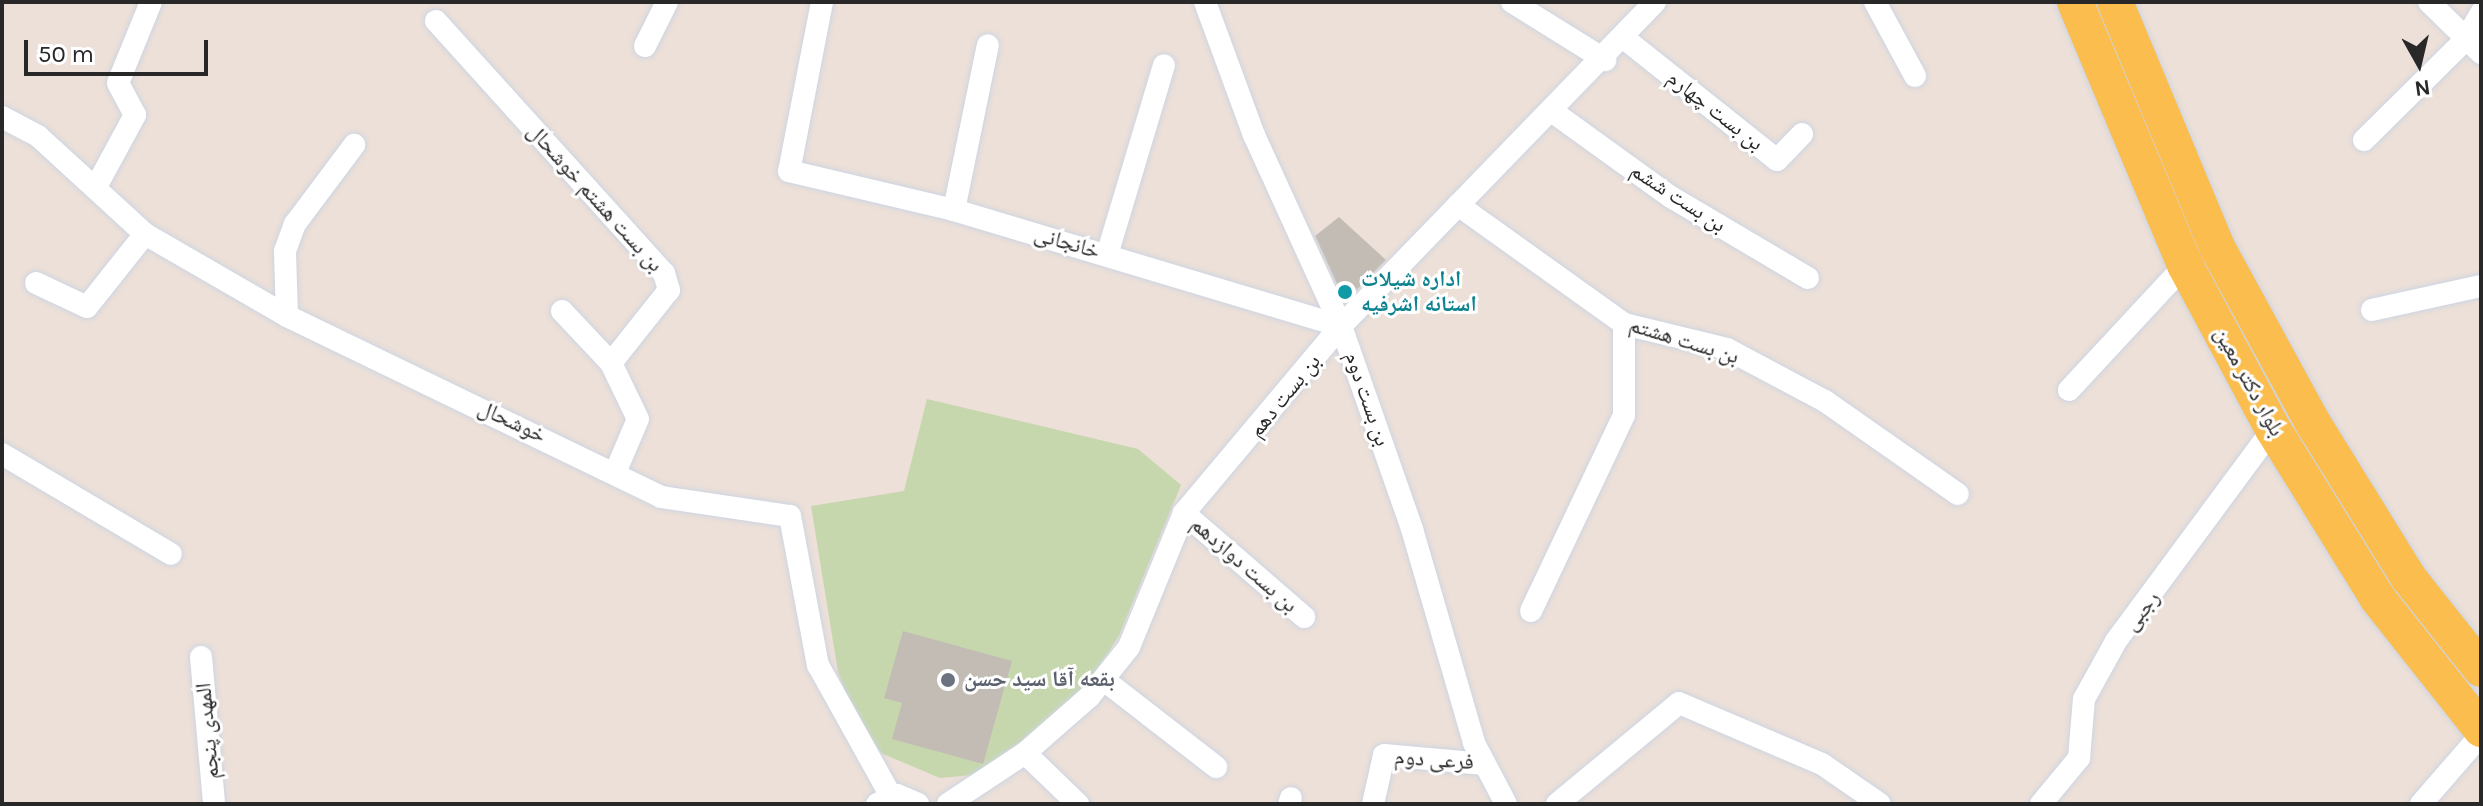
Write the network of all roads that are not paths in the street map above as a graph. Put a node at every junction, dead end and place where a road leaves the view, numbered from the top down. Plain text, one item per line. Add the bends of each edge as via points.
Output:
1 (151, 2) edge
2 (667, 2) edge
3 (822, 2) edge
4 (1205, 2) edge
5 (1512, 2) edge
6 (1655, 2) edge
7 (1875, 2) edge
8 (2075, 2) edge
9 (2115, 2) edge
10 (2429, 2) edge
11 (436, 21) dead end
12 (2470, 37) edge
13 (1625, 39) junction
14 (988, 45) dead end
15 (645, 46) dead end
16 (1605, 60) junction
17 (1164, 65) dead end
18 (1915, 76) dead end
19 (1553, 112) junction
20 (2, 117) edge
21 (1802, 134) dead end
22 (2364, 140) dead end
23 (354, 145) dead end
24 (97, 185) junction
25 (1458, 205) junction
26 (954, 210) junction
27 (145, 234) junction
28 (1107, 255) junction
29 (2185, 265) junction
30 (1808, 278) dead end
31 (36, 283) dead end
32 (2481, 286) edge
33 (2372, 310) dead end
34 (562, 311) dead end
35 (287, 316) junction
36 (1624, 324) junction
37 (1341, 326) junction
38 (611, 363) junction
39 (2069, 390) dead end
40 (2273, 429) junction
41 (2, 454) edge
42 (615, 473) junction
43 (1958, 494) dead end
44 (1184, 513) junction
45 (171, 554) dead end
46 (1531, 611) dead end
47 (1304, 617) dead end
48 (201, 657) dead end
49 (2481, 669) edge
50 (1104, 680) junction
51 (2481, 732) edge
52 (1025, 753) junction
53 (1485, 764) junction
54 (1216, 767) dead end
55 (884, 800) edge
56 (214, 804) edge
57 (918, 804) edge
58 (948, 804) edge
59 (1078, 804) edge
60 (1373, 804) edge
61 (1506, 804) edge
62 (1557, 804) edge
63 (1880, 804) edge
64 (2041, 804) edge
65 (2421, 804) edge

1 - 24 street via 118,83 135,115
2 - 15 street
3 - 26 street, خانجانی via 789,171
4 - 37 street, بن بست دوم via 1254,135
5 - 16 street
6 - 13 street, بن بست دهم
7 - 18 street
8 - 29 main road, بلوار دکتر معین
9 - 49 main road, بلوار دکتر معین via 2218,249 2305,410 2408,577
10 - 12 street
11 - 38 street, بن بست هشتم خوشحال via 664,273 669,290
12 - 22 street
13 - 16 street, بن بست دهم
13 - 21 street, بن بست چهارم via 1777,160
14 - 26 street
16 - 19 street, بن بست دهم
17 - 28 street
19 - 25 street, بن بست دهم
19 - 30 street, بن بست ششم via 1671,197
20 - 24 street, خوشحال via 38,136
23 - 35 street via 295,224 285,251
24 - 27 street, خوشحال
25 - 36 street, بن بست هشتم
25 - 37 street, بن بست دهم
26 - 28 street, خانجانی
27 - 31 street via 87,307
27 - 35 street, خوشحال
28 - 37 street, خانجانی
29 - 39 street
29 - 40 main road, بلوار دکتر معین
32 - 33 street
34 - 38 street
35 - 42 street, خوشحال
36 - 43 street, بن بست هشتم via 1727,349 1825,401
36 - 46 street via 1624,415
37 - 44 street, بن بست دهم
37 - 53 street, بن بست دوم
38 - 42 street via 638,419
40 - 51 main road, بلوار دکتر معین via 2378,599
40 - 64 street, رجبی via 2116,641 2084,699 2079,758
41 - 45 street
42 - 55 street, خوشحال via 661,497 790,516 818,665
44 - 47 street, بن بست دوازدهم
44 - 50 street, بن بست دهم via 1129,647
48 - 56 street, المهدی پنجم
50 - 52 street, بن بست دهم
50 - 54 street
51 - 65 street
52 - 58 street, بن بست دهم
52 - 59 street
53 - 60 street, فرعی دوم via 1384,755
53 - 61 street, بن بست دوم
55 - 57 street
62 - 63 street via 1679,703 1822,764

